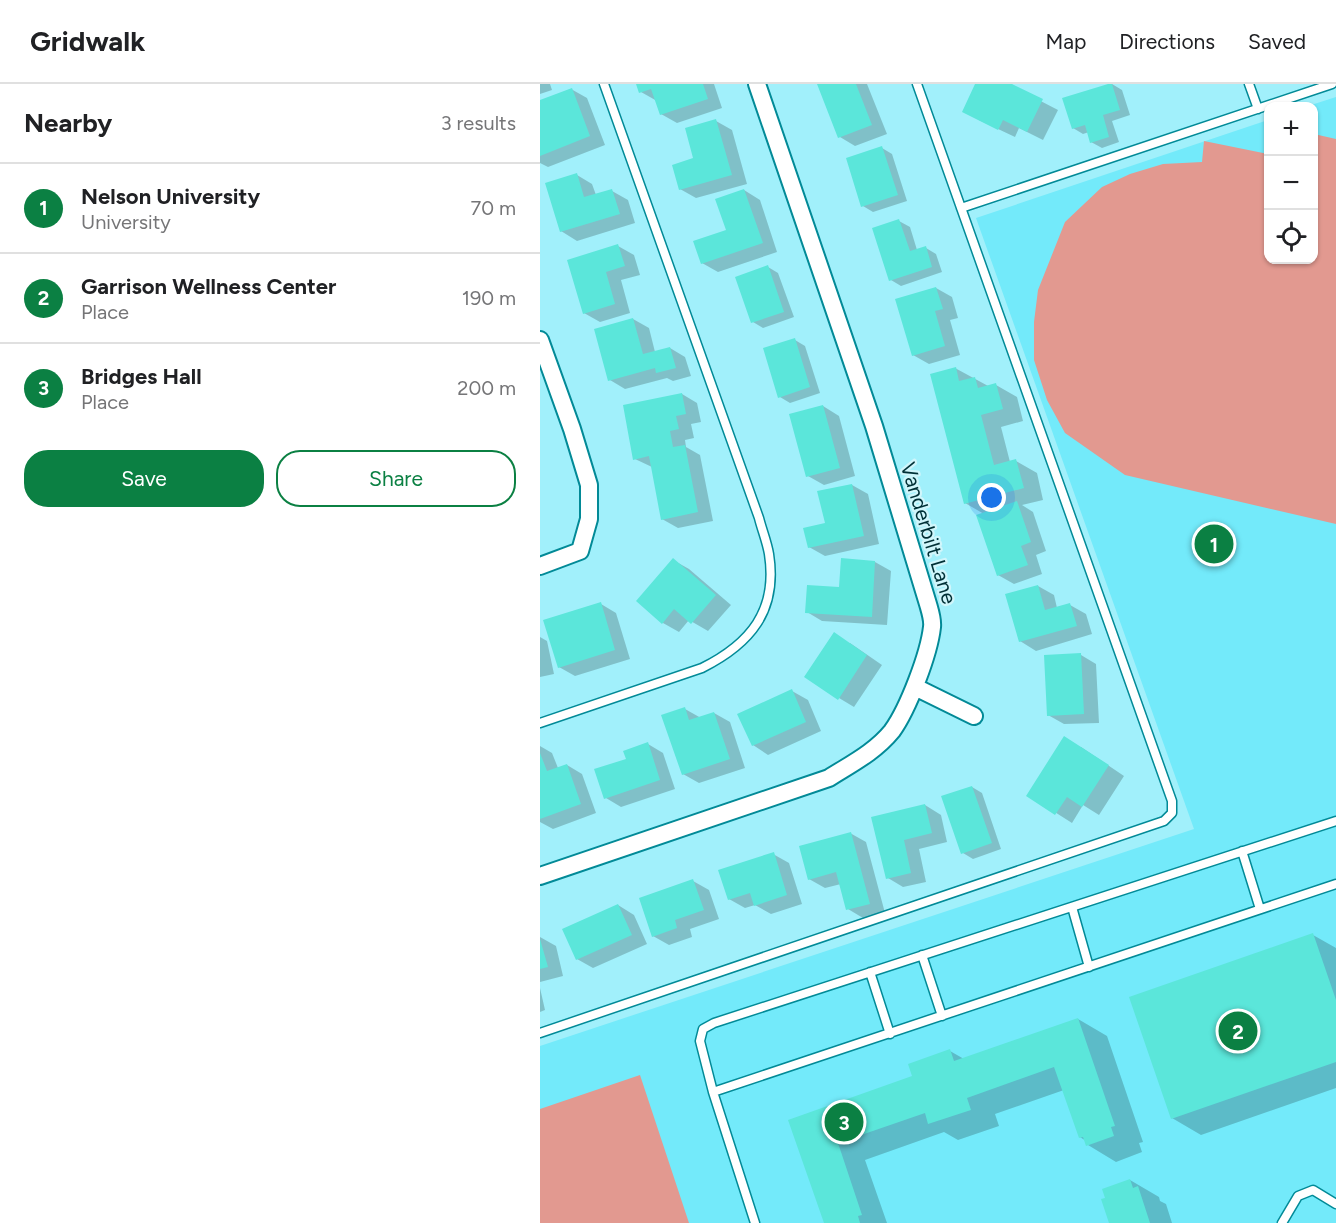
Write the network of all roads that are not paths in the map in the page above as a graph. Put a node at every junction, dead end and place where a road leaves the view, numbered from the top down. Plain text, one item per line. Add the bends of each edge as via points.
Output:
1 (603, 84) edge
2 (757, 84) edge
3 (917, 84) edge
4 (1249, 84) edge
5 (1332, 84) edge
6 (1257, 109) junction
7 (961, 208) junction
8 (540, 340) edge
9 (540, 566) edge
10 (915, 687) junction
11 (974, 716) dead end
12 (540, 723) edge
13 (1336, 820) edge
14 (1242, 851) junction
15 (540, 876) edge
16 (1336, 884) edge
17 (1072, 906) junction
18 (1260, 909) junction
19 (922, 955) junction
20 (1089, 967) junction
21 (870, 972) junction
22 (942, 1016) junction
23 (540, 1033) edge
24 (890, 1034) junction
25 (713, 1092) junction
26 (1336, 1204) edge
27 (755, 1223) edge
28 (1282, 1223) edge

1 - 12 lane via 759,518 769,554 770,586 763,614 748,636 725,656 702,668
2 - 10 street, Vanderbilt Lane via 874,426 928,604 932,625
3 - 7 lane
4 - 6 lane
5 - 6 lane
6 - 7 lane
7 - 23 lane via 1172,801 1172,813 1164,821
8 - 9 street via 589,485 589,519 580,551
10 - 11 street
10 - 15 street, Vanderbilt Lane via 892,730 870,753 829,778
13 - 14 lane
14 - 17 lane
14 - 18 lane
16 - 18 lane
17 - 19 lane
17 - 20 lane
18 - 20 lane
19 - 21 lane
19 - 22 lane
20 - 22 lane
21 - 24 lane
21 - 25 lane via 703,1029 700,1041
22 - 24 lane
24 - 25 lane
25 - 27 lane
26 - 28 lane via 1313,1190 1298,1196

